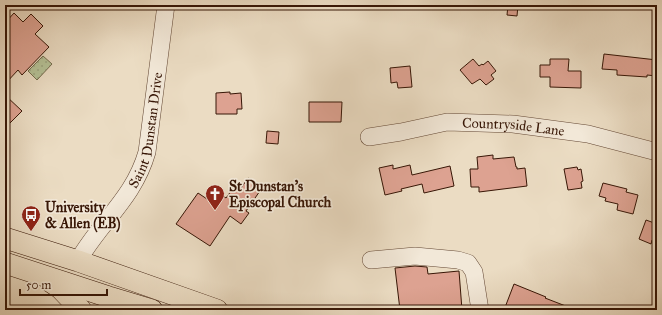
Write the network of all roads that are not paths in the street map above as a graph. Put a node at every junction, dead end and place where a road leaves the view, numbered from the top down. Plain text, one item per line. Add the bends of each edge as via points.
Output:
1 (166, 5) edge
2 (369, 137) dead end
3 (657, 152) edge
4 (5, 238) edge
5 (370, 260) dead end
6 (78, 261) junction
7 (5, 263) edge
8 (39, 274) junction
9 (126, 279) junction
10 (118, 305) edge
11 (80, 310) edge
12 (152, 310) edge
13 (217, 310) edge
14 (480, 310) edge

1 - 6 street, Saint Dunstan Drive via 143,166 120,205 91,240
2 - 3 street, Countryside Lane via 447,122 513,124 588,134
4 - 6 main road
5 - 14 street via 415,256 468,263 474,272
6 - 9 main road
7 - 8 main road
8 - 10 main road
8 - 11 main road via 60,288
9 - 10 main road
9 - 13 main road
10 - 12 main road

